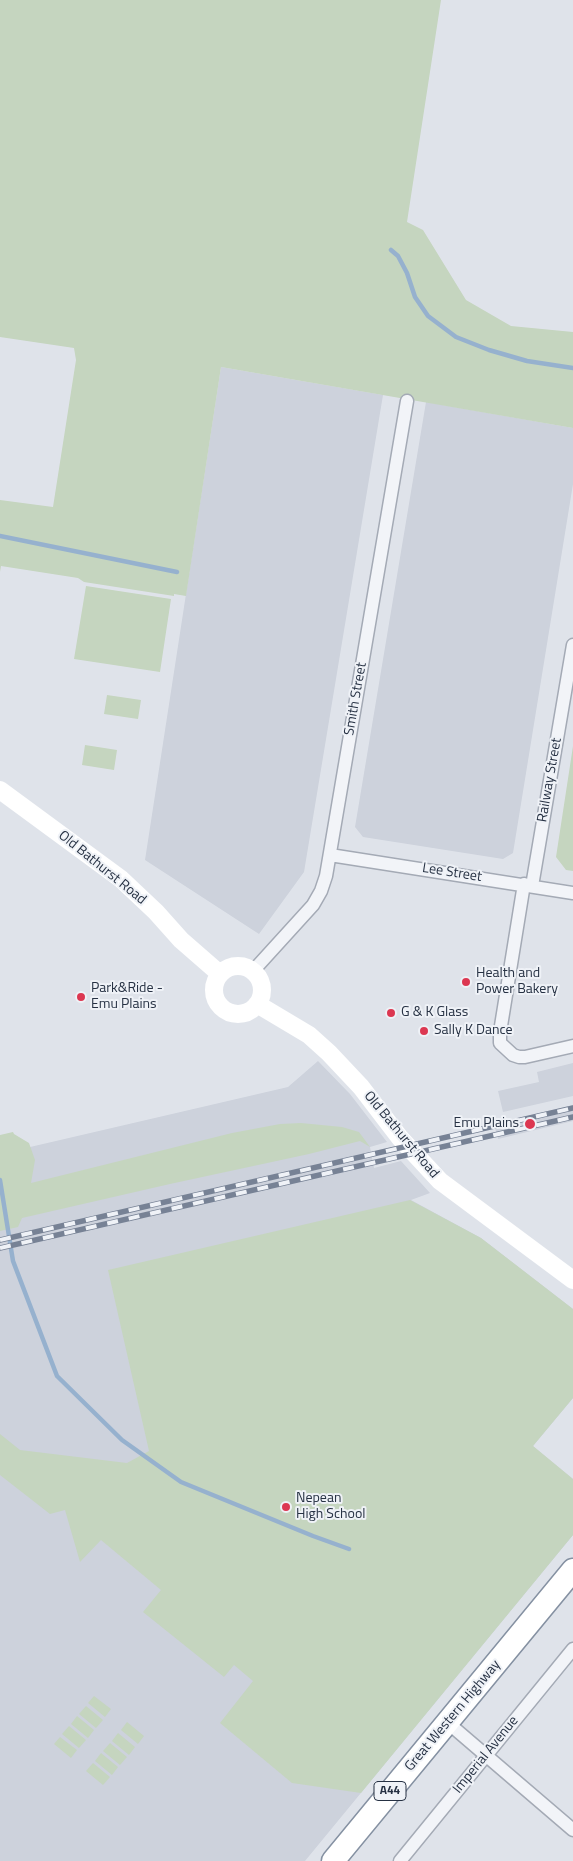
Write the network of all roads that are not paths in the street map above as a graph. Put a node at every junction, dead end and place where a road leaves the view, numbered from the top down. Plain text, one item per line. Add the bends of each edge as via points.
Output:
1 (406, 401) dead end
2 (573, 645) edge
3 (0, 790) edge
4 (330, 855) junction
5 (528, 885) junction
6 (573, 893) edge
7 (253, 971) junction
8 (220, 974) junction
9 (257, 1004) junction
10 (573, 1046) edge
11 (573, 1280) edge
12 (573, 1570) edge
13 (573, 1649) edge
14 (447, 1722) junction
15 (486, 1756) junction
16 (573, 1830) edge
17 (333, 1861) edge
18 (400, 1861) edge

1 - 4 street, Smith Street
2 - 5 street, Railway Street
3 - 8 main road, Old Bathurst Road via 121,879
4 - 5 street, Lee Street
4 - 7 street, Smith Street via 321,892 313,906
5 - 6 street, Lee Street
5 - 10 street, Railway Street via 500,1043 519,1057
7 - 8 main road via 239,966
7 - 9 main road via 262,990
8 - 9 main road via 214,996 223,1008 241,1014
9 - 11 main road, Old Bathurst Road via 309,1035 335,1059 440,1181
12 - 14 highway, Great Western Highway / A44
13 - 15 street, Imperial Avenue
14 - 15 street
14 - 17 highway, Great Western Highway / A44
15 - 16 street
15 - 18 street, Imperial Avenue

